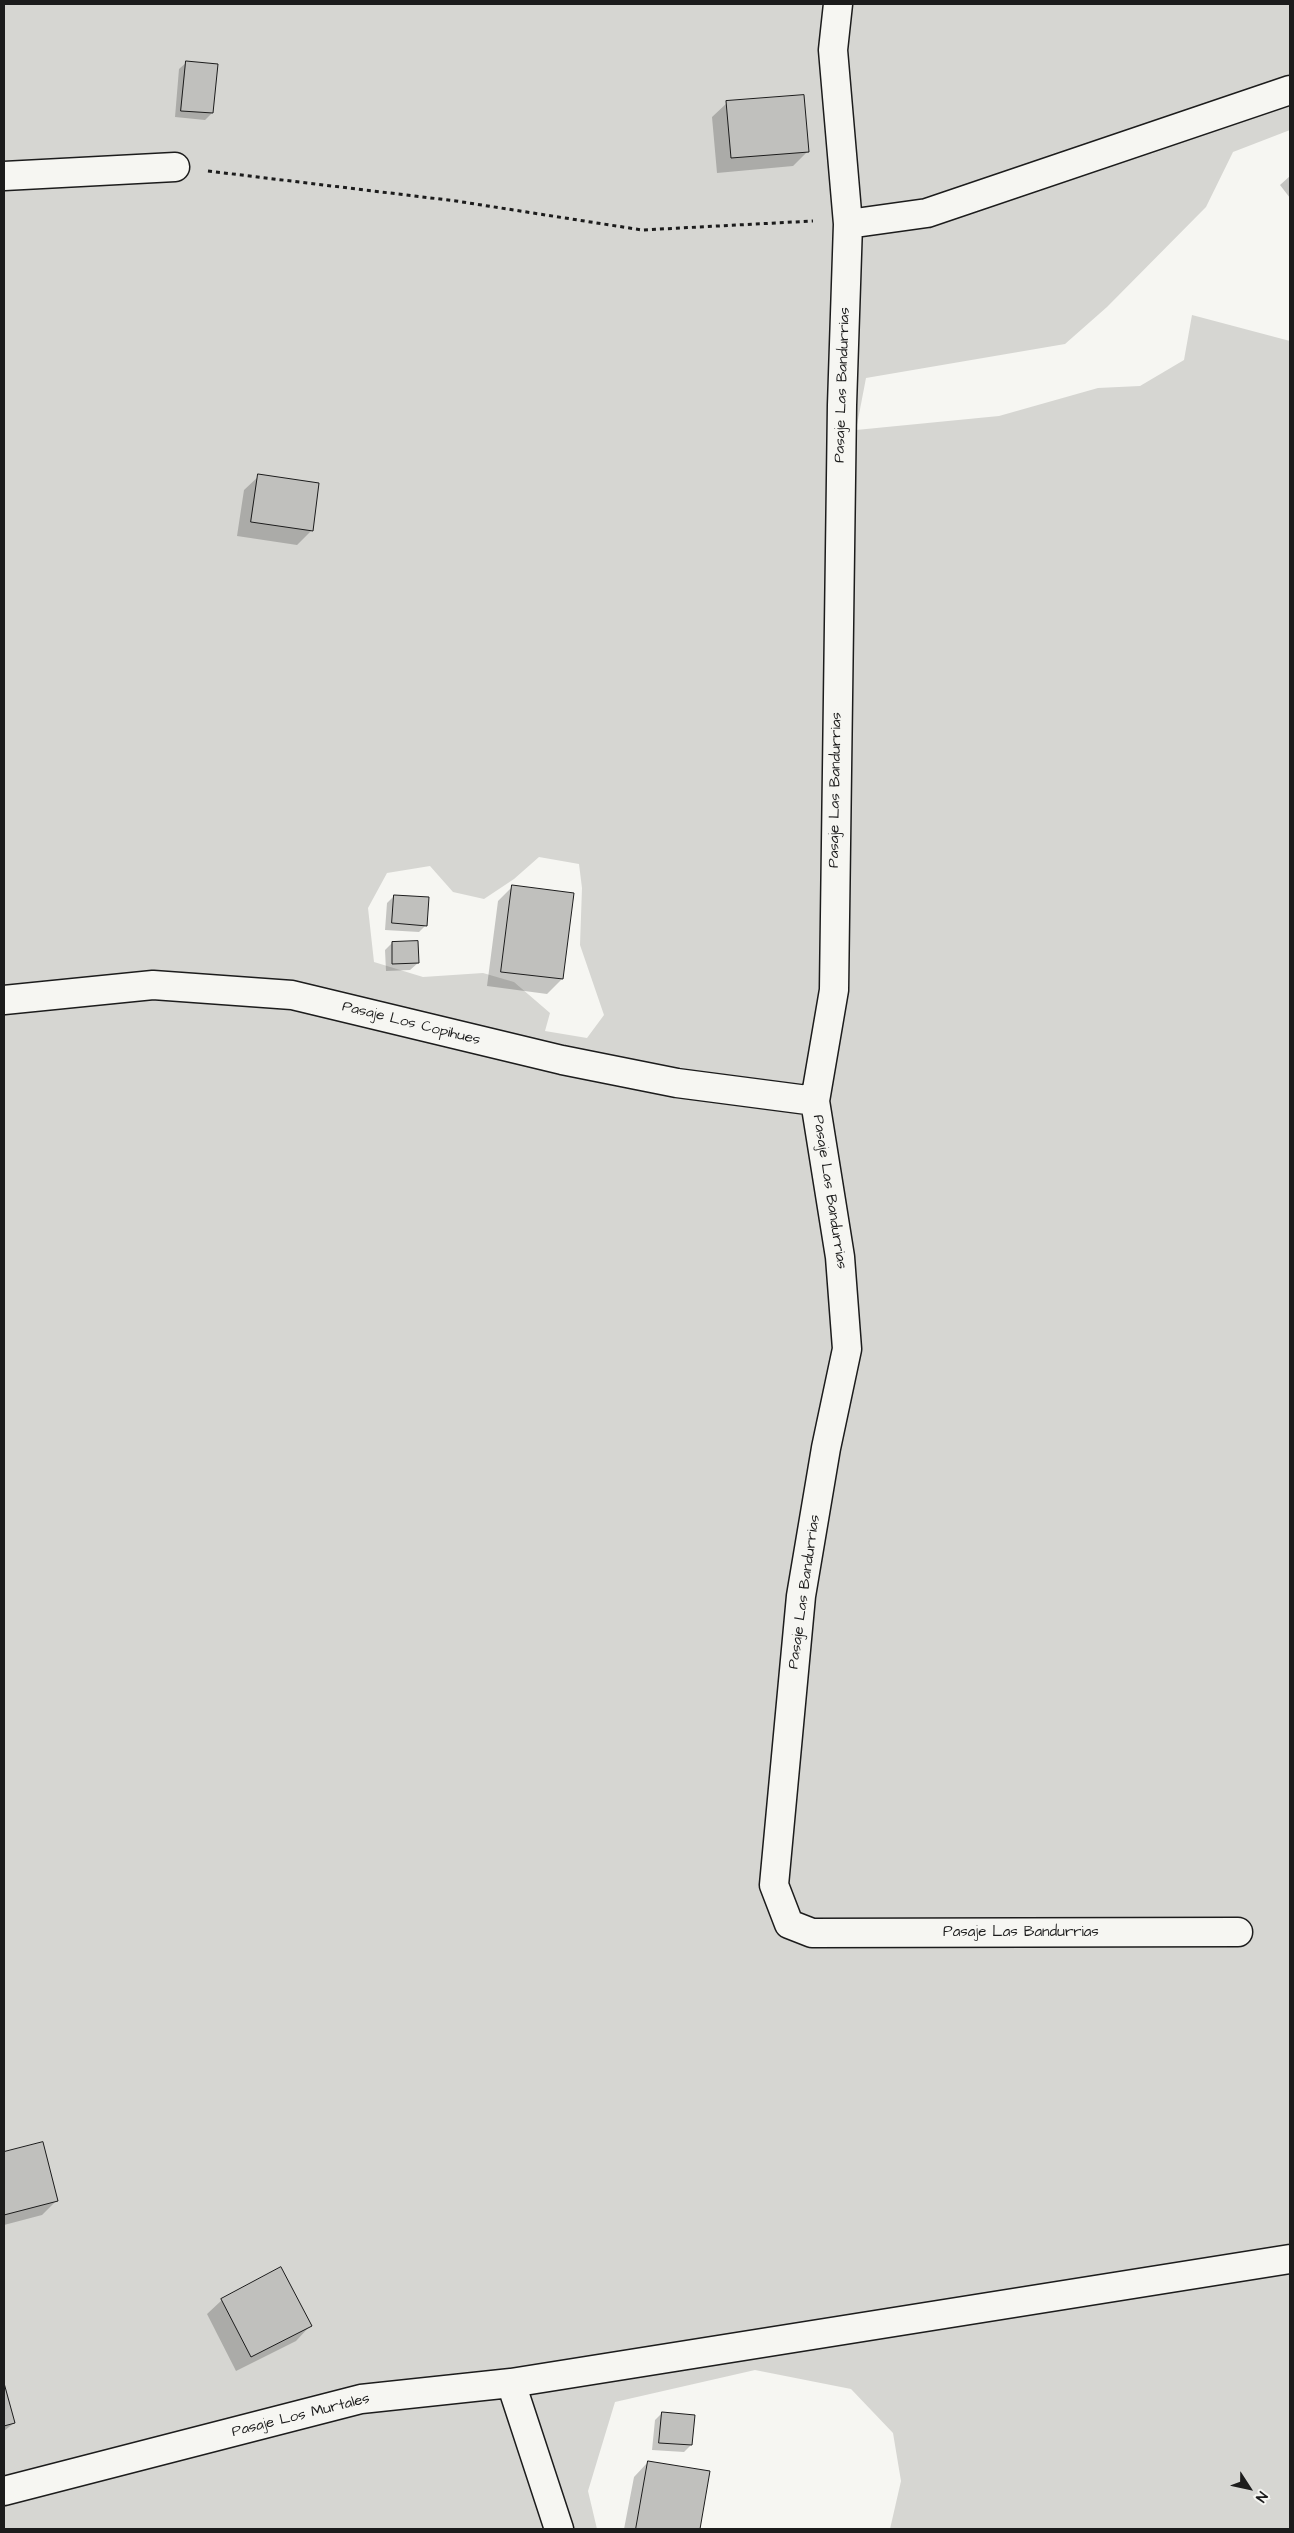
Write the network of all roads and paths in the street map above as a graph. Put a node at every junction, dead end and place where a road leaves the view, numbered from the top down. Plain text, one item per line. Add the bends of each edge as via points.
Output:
1 (838, 4) edge
2 (1290, 90) edge
3 (176, 167) joint
4 (4, 176) edge
5 (848, 224) junction
6 (4, 1000) edge
7 (815, 1101) junction
8 (1238, 1932) dead end
9 (1290, 2259) edge
10 (511, 2383) junction
11 (4, 2491) edge
12 (559, 2529) edge

1 - 5 street, Pasaje Las Bandurrias via 833,50
2 - 5 street via 927,213
3 - 4 street
3 - 5 path via 456,201 642,230 814,221
5 - 7 street, Pasaje Las Bandurrias via 842,405 834,990
6 - 7 street, Pasaje Los Copihues via 153,985 292,994 572,1062 677,1083
7 - 8 street, Pasaje Las Bandurrias via 840,1257 847,1349 826,1448 800,1605 774,1885 789,1924 812,1933
9 - 10 street, Pasaje Los Murtales
10 - 11 street, Pasaje Los Murtales via 361,2399
10 - 12 street

